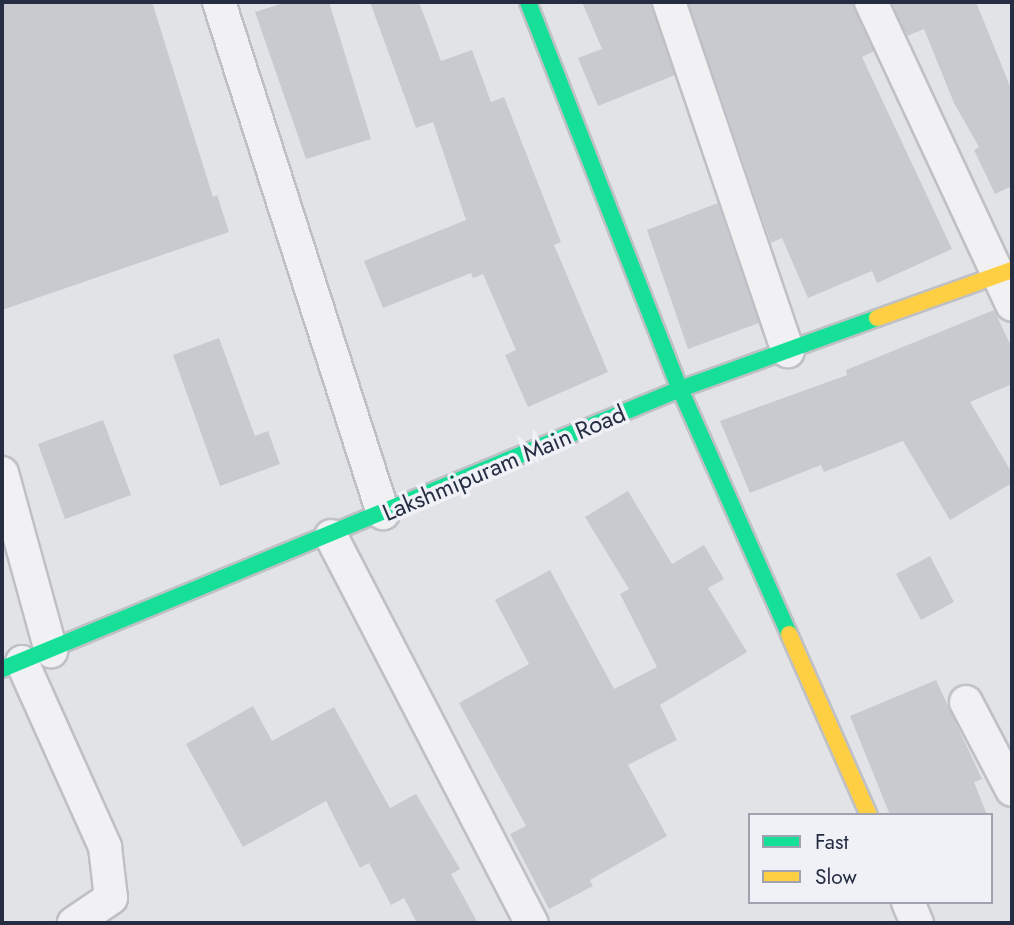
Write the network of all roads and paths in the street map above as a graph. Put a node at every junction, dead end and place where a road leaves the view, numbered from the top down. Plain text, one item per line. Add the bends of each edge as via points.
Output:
1 (219, 2) edge
2 (528, 2) edge
3 (669, 2) edge
4 (871, 2) edge
5 (1004, 274) edge
6 (1012, 305) edge
7 (788, 351) junction
8 (681, 389) junction
9 (2, 473) edge
10 (383, 513) junction
11 (331, 536) junction
12 (51, 651) junction
13 (12, 665) edge
14 (966, 702) dead end
15 (1012, 790) edge
16 (868, 813) edge
17 (909, 904) edge
18 (74, 923) edge
19 (532, 923) edge
20 (917, 923) edge

1 - 10 street
2 - 8 street
3 - 7 street
4 - 5 street
5 - 6 street
5 - 7 street, Lakshmipuram Main Road
7 - 8 street, Lakshmipuram Main Road
8 - 10 street, Lakshmipuram Main Road
8 - 16 street
9 - 12 street
10 - 11 street, Lakshmipuram Main Road
11 - 12 street, Lakshmipuram Main Road
11 - 19 street
12 - 13 street, Lakshmipuram Main Road
13 - 18 street via 105,847 111,898
14 - 15 street
17 - 20 street

